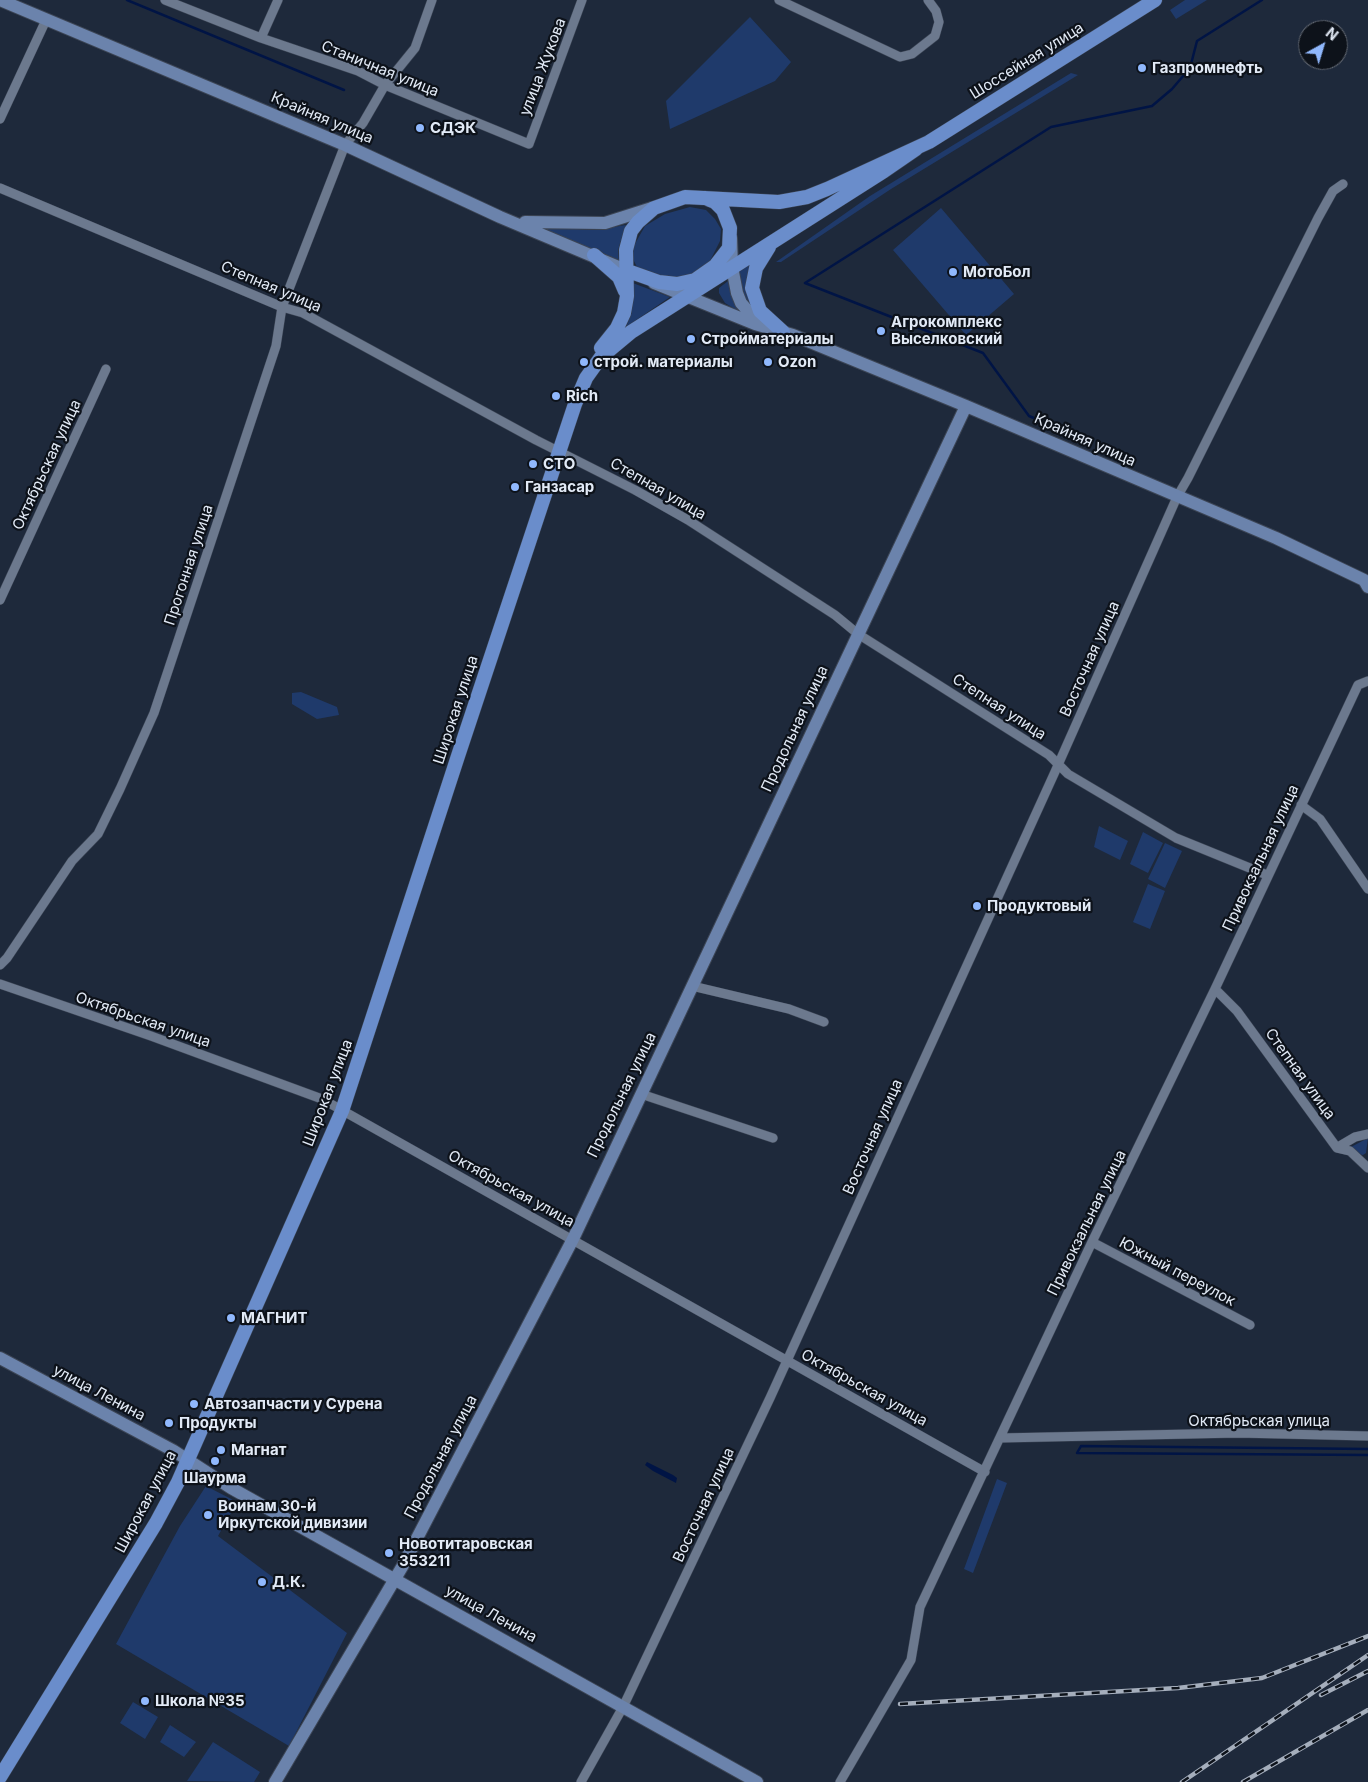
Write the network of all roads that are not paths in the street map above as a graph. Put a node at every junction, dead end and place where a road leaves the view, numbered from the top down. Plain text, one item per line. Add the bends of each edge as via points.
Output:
1 (0, 0) edge
2 (165, 0) edge
3 (278, 0) edge
4 (432, 0) edge
5 (582, 0) edge
6 (779, 0) edge
7 (928, 0) edge
8 (1155, 0) edge
9 (46, 20) junction
10 (261, 38) junction
11 (385, 85) junction
12 (0, 119) edge
13 (528, 144) joint
14 (345, 145) junction
15 (916, 149) junction
16 (1343, 184) dead end
17 (0, 188) edge
18 (702, 196) junction
19 (654, 208) junction
20 (500, 217) junction
21 (730, 228) junction
22 (776, 240) junction
23 (594, 255) junction
24 (715, 266) junction
25 (732, 267) junction
26 (628, 271) junction
27 (642, 278) junction
28 (702, 286) junction
29 (627, 296) junction
30 (684, 297) junction
31 (282, 307) junction
32 (783, 332) junction
33 (106, 369) dead end
34 (586, 378) junction
35 (966, 406) junction
36 (560, 451) junction
37 (1177, 498) junction
38 (1368, 587) edge
39 (0, 600) edge
40 (858, 634) junction
41 (1368, 681) edge
42 (1058, 764) junction
43 (1301, 805) junction
44 (1267, 875) junction
45 (1368, 889) edge
46 (0, 965) edge
47 (0, 984) edge
48 (692, 986) junction
49 (1215, 989) junction
50 (824, 1022) dead end
51 (641, 1094) junction
52 (342, 1111) junction
53 (1368, 1134) edge
54 (773, 1138) dead end
55 (1337, 1148) junction
56 (1368, 1168) edge
57 (573, 1239) junction
58 (1092, 1242) junction
59 (1250, 1325) dead end
60 (0, 1358) edge
61 (787, 1360) junction
62 (1368, 1436) edge
63 (1000, 1438) junction
64 (188, 1460) junction
65 (985, 1472) junction
66 (395, 1579) junction
67 (623, 1707) junction
68 (0, 1777) edge
69 (275, 1782) edge
70 (581, 1782) edge
71 (757, 1782) edge
72 (840, 1782) edge

1 - 9 street, Крайняя улица
2 - 10 street, Станичная улица
3 - 10 street
4 - 11 street, Прогонная улица via 414,48
5 - 13 street, улица Жукова
6 - 7 street via 900,57 912,54 935,36 939,22
8 - 15 main road, Шоссейная улица
9 - 12 street
9 - 14 street, Крайняя улица
10 - 11 street, Станичная улица via 358,71
11 - 13 street, Станичная улица
11 - 14 street, Прогонная улица via 363,123
14 - 20 street, Крайняя улица
14 - 31 street, Прогонная улица
15 - 18 main road via 808,197 759,202
15 - 22 main road
16 - 37 street, Восточная улица via 1333,191 1318,218
17 - 31 street, Степная улица
18 - 19 main road via 676,199
18 - 21 main road via 723,210
19 - 20 street via 616,221 595,224 534,224
19 - 26 main road via 632,231 626,250
20 - 23 street, Крайняя улица
21 - 24 main road via 729,248
21 - 25 street
22 - 25 main road
22 - 32 main road via 756,268 752,288 760,311
23 - 26 street, Крайняя улица
23 - 29 main road via 619,277
24 - 27 main road via 695,280 677,284
24 - 28 main road
25 - 28 main road
25 - 32 street via 741,303 760,320
26 - 27 main road
26 - 29 main road
27 - 30 street
28 - 30 main road
29 - 34 main road via 617,328 592,361
30 - 32 street
30 - 34 main road via 620,341 601,357
31 - 36 street, Степная улица via 303,313
31 - 46 street, Прогонная улица via 276,346 154,713 98,834 72,861
32 - 35 street, Крайняя улица
33 - 39 street, Октябрьская улица
34 - 36 main road, Широкая улица
35 - 37 street, Крайняя улица
35 - 40 street, Продольная улица
36 - 40 street, Степная улица via 688,520 835,615
36 - 52 main road, Широкая улица
37 - 38 street, Крайняя улица via 1276,538 1364,580
37 - 42 street, Восточная улица
40 - 42 street, Степная улица via 1049,755
40 - 48 street, Продольная улица
41 - 43 street, Привокзальная улица via 1358,685
42 - 44 street, Степная улица via 1068,774 1176,838
42 - 61 street, Восточная улица
43 - 44 street, Привокзальная улица
43 - 45 street via 1320,819
44 - 49 street, Привокзальная улица
47 - 52 street, Октябрьская улица via 322,1099
48 - 50 street via 789,1009
48 - 51 street, Продольная улица
49 - 55 street, Степная улица via 1237,1011
49 - 58 street, Привокзальная улица
51 - 54 street
51 - 57 street, Продольная улица
52 - 57 street, Октябрьская улица
52 - 64 main road, Широкая улица
53 - 55 street via 1355,1137
55 - 56 street, Степная улица via 1350,1151
57 - 61 street, Октябрьская улица
57 - 66 street, Продольная улица
58 - 59 street, Южный переулок
58 - 63 street, Привокзальная улица
60 - 64 street, улица Ленина
61 - 65 street, Октябрьская улица
61 - 67 street, Восточная улица
62 - 63 street, Октябрьская улица via 1238,1433
63 - 65 street, Привокзальная улица
64 - 66 street, улица Ленина via 231,1488
64 - 68 main road, Широкая улица via 156,1523
65 - 72 street, Привокзальная улица via 920,1608 911,1660
66 - 67 street, улица Ленина
66 - 69 street, Продольная улица
67 - 70 street, Восточная улица
67 - 71 street, улица Ленина

